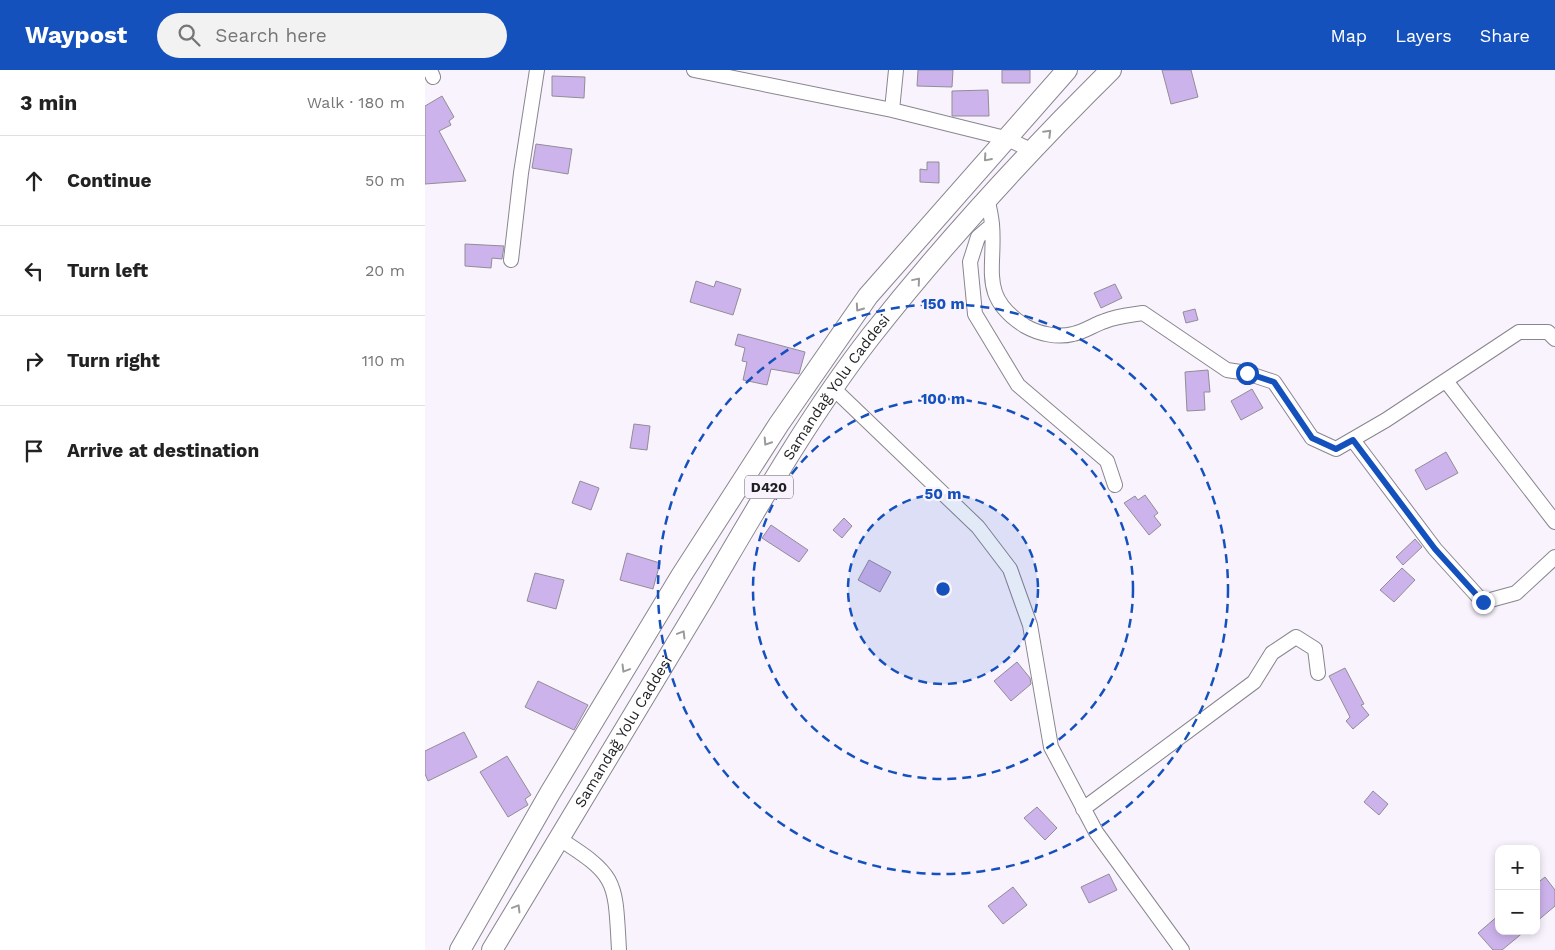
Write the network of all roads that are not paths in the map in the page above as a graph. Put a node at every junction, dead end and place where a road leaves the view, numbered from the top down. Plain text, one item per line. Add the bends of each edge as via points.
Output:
1 (537, 70) edge
2 (694, 70) edge
3 (896, 70) edge
4 (1067, 70) edge
5 (1111, 70) edge
6 (892, 110) junction
7 (1005, 138) junction
8 (1031, 150) junction
9 (987, 198) junction
10 (992, 225) junction
11 (511, 260) dead end
12 (1555, 339) edge
13 (1446, 381) junction
14 (834, 389) junction
15 (1353, 440) junction
16 (1115, 485) dead end
17 (1555, 522) edge
18 (1555, 557) edge
19 (1318, 673) dead end
20 (1083, 809) junction
21 (558, 838) junction
22 (460, 950) edge
23 (492, 950) edge
24 (619, 950) edge
25 (1181, 950) edge

1 - 11 street
2 - 6 street
3 - 6 street
4 - 7 highway, Samandağ Yolu Caddesi / D420
8 -> 5 highway, Samandağ Yolu Caddesi / D420
6 - 7 street
7 - 8 street
7 -> 22 highway, Samandağ Yolu Caddesi / D420 via 868,296 779,424 681,576
8 - 9 highway, Samandağ Yolu Caddesi / D420
9 - 10 street
14 -> 9 highway, Samandağ Yolu Caddesi / D420 via 871,337
10 - 15 street via 994,290 1002,307 1014,319 1052,336 1074,334 1107,320 1143,313 1227,370 1274,382 1312,438 1336,449
10 - 16 street via 978,237 971,262 975,314 1018,385 1107,461
12 - 13 street via 1548,332 1519,332
13 - 15 street
13 - 17 street
14 - 20 street via 978,527 1010,569 1030,625 1051,747
21 -> 14 highway, Samandağ Yolu Caddesi / D420 via 765,494
15 - 18 street via 1435,549 1483,602 1516,593
19 - 20 street via 1315,649 1296,637 1272,653 1254,682
20 - 25 street
23 -> 21 highway, Samandağ Yolu Caddesi / D420
21 - 24 street via 604,870 614,888

